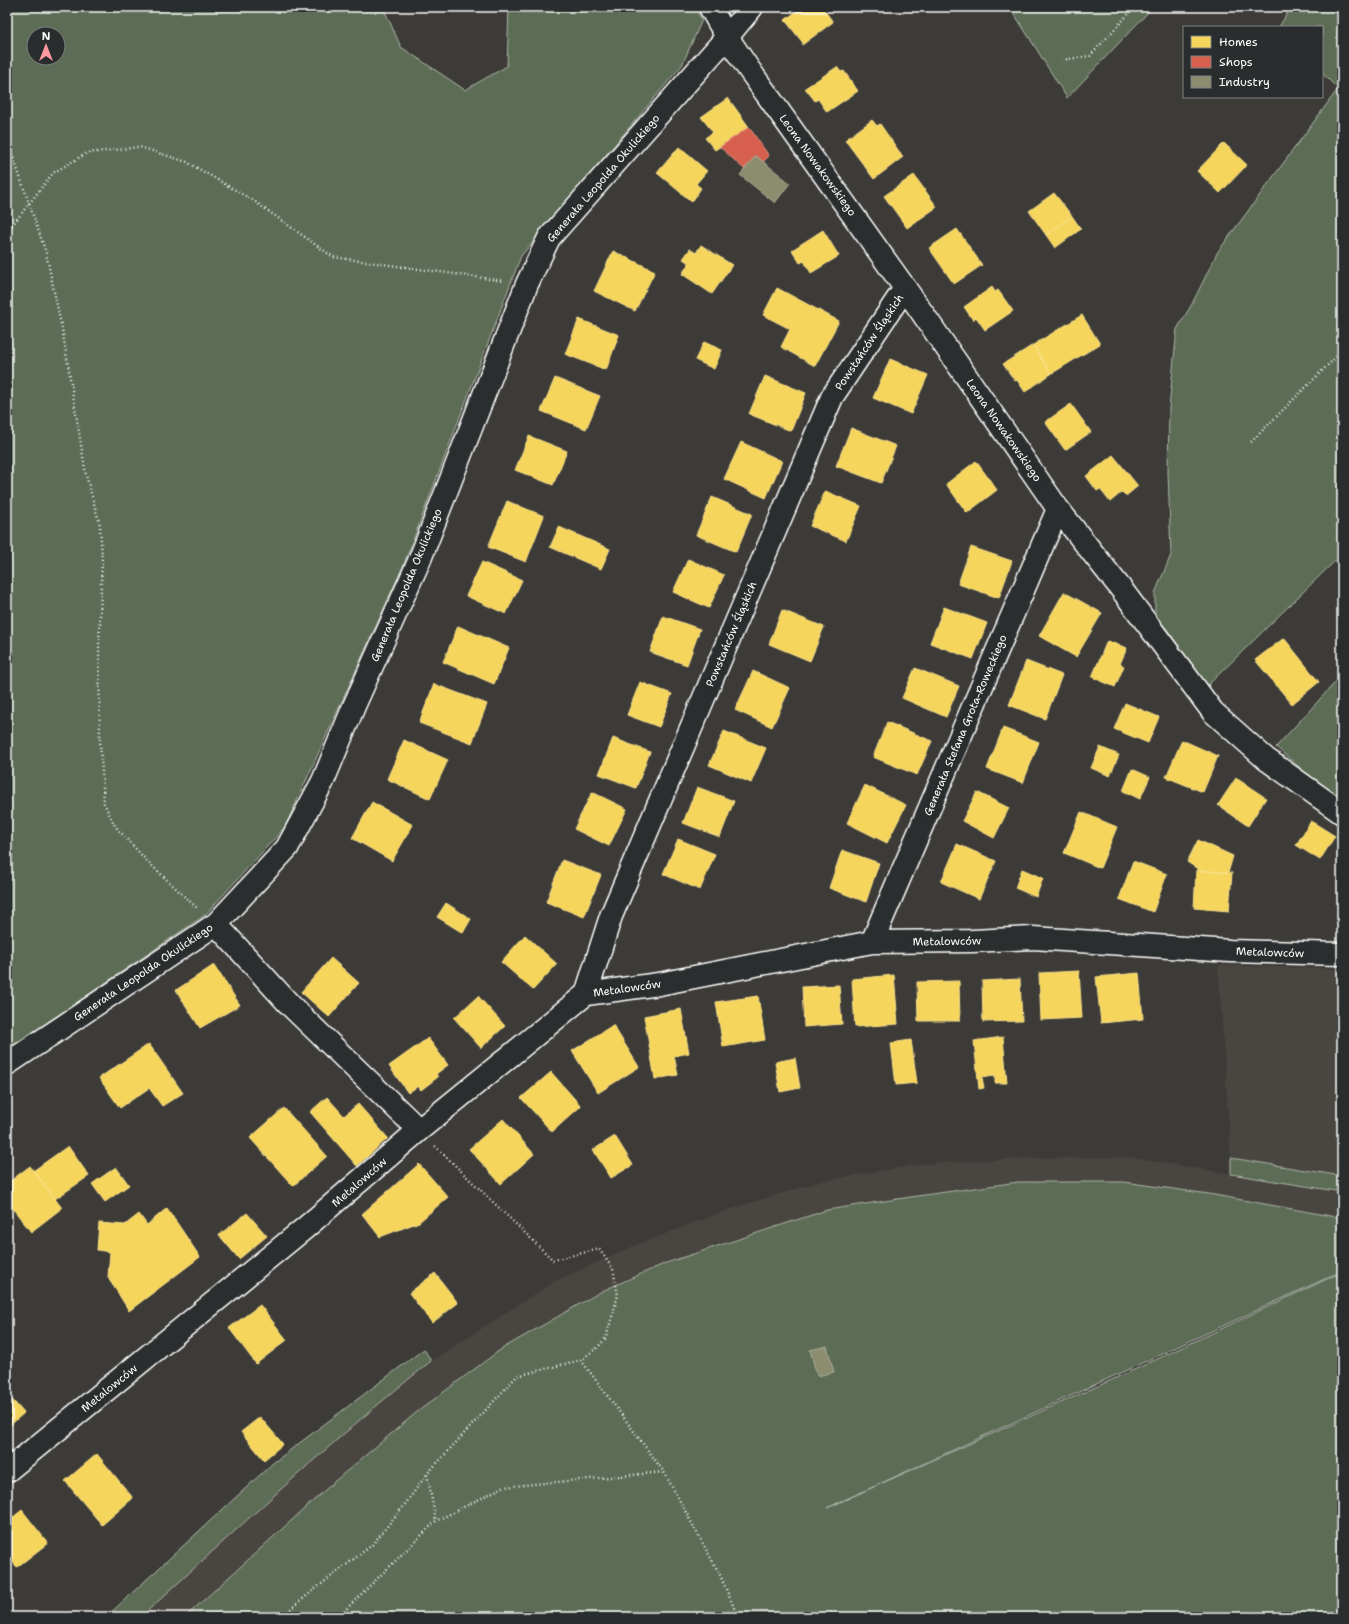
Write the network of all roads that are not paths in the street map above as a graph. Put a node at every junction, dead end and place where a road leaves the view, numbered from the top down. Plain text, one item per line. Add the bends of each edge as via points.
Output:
1 (710, 7) edge
2 (752, 7) edge
3 (727, 37) junction
4 (906, 288) junction
5 (1058, 509) junction
6 (1342, 813) edge
7 (216, 924) junction
8 (872, 942) junction
9 (1342, 954) edge
10 (586, 994) junction
11 (7, 1064) edge
12 (419, 1130) junction
13 (7, 1471) edge

1 - 3 street, Leona Nowakowskiego
2 - 3 street, Generała Leopolda Okulickiego
3 - 4 street, Leona Nowakowskiego
3 - 7 street, Generała Leopolda Okulickiego via 549,238 527,284 420,558 323,781 287,848
4 - 5 street, Leona Nowakowskiego
4 - 10 street, Powstańców Śląskich via 832,397 611,916
5 - 6 street, Leona Nowakowskiego via 1213,712 1266,759
5 - 8 street, Generała Stefana Grota-Roweckiego
7 - 11 street, Generała Leopolda Okulickiego
7 - 12 street via 290,1005
8 - 9 street, Metalowców via 1033,938 1230,951
8 - 10 street, Metalowców via 659,984
10 - 12 street, Metalowców
12 - 13 street, Metalowców via 305,1228

